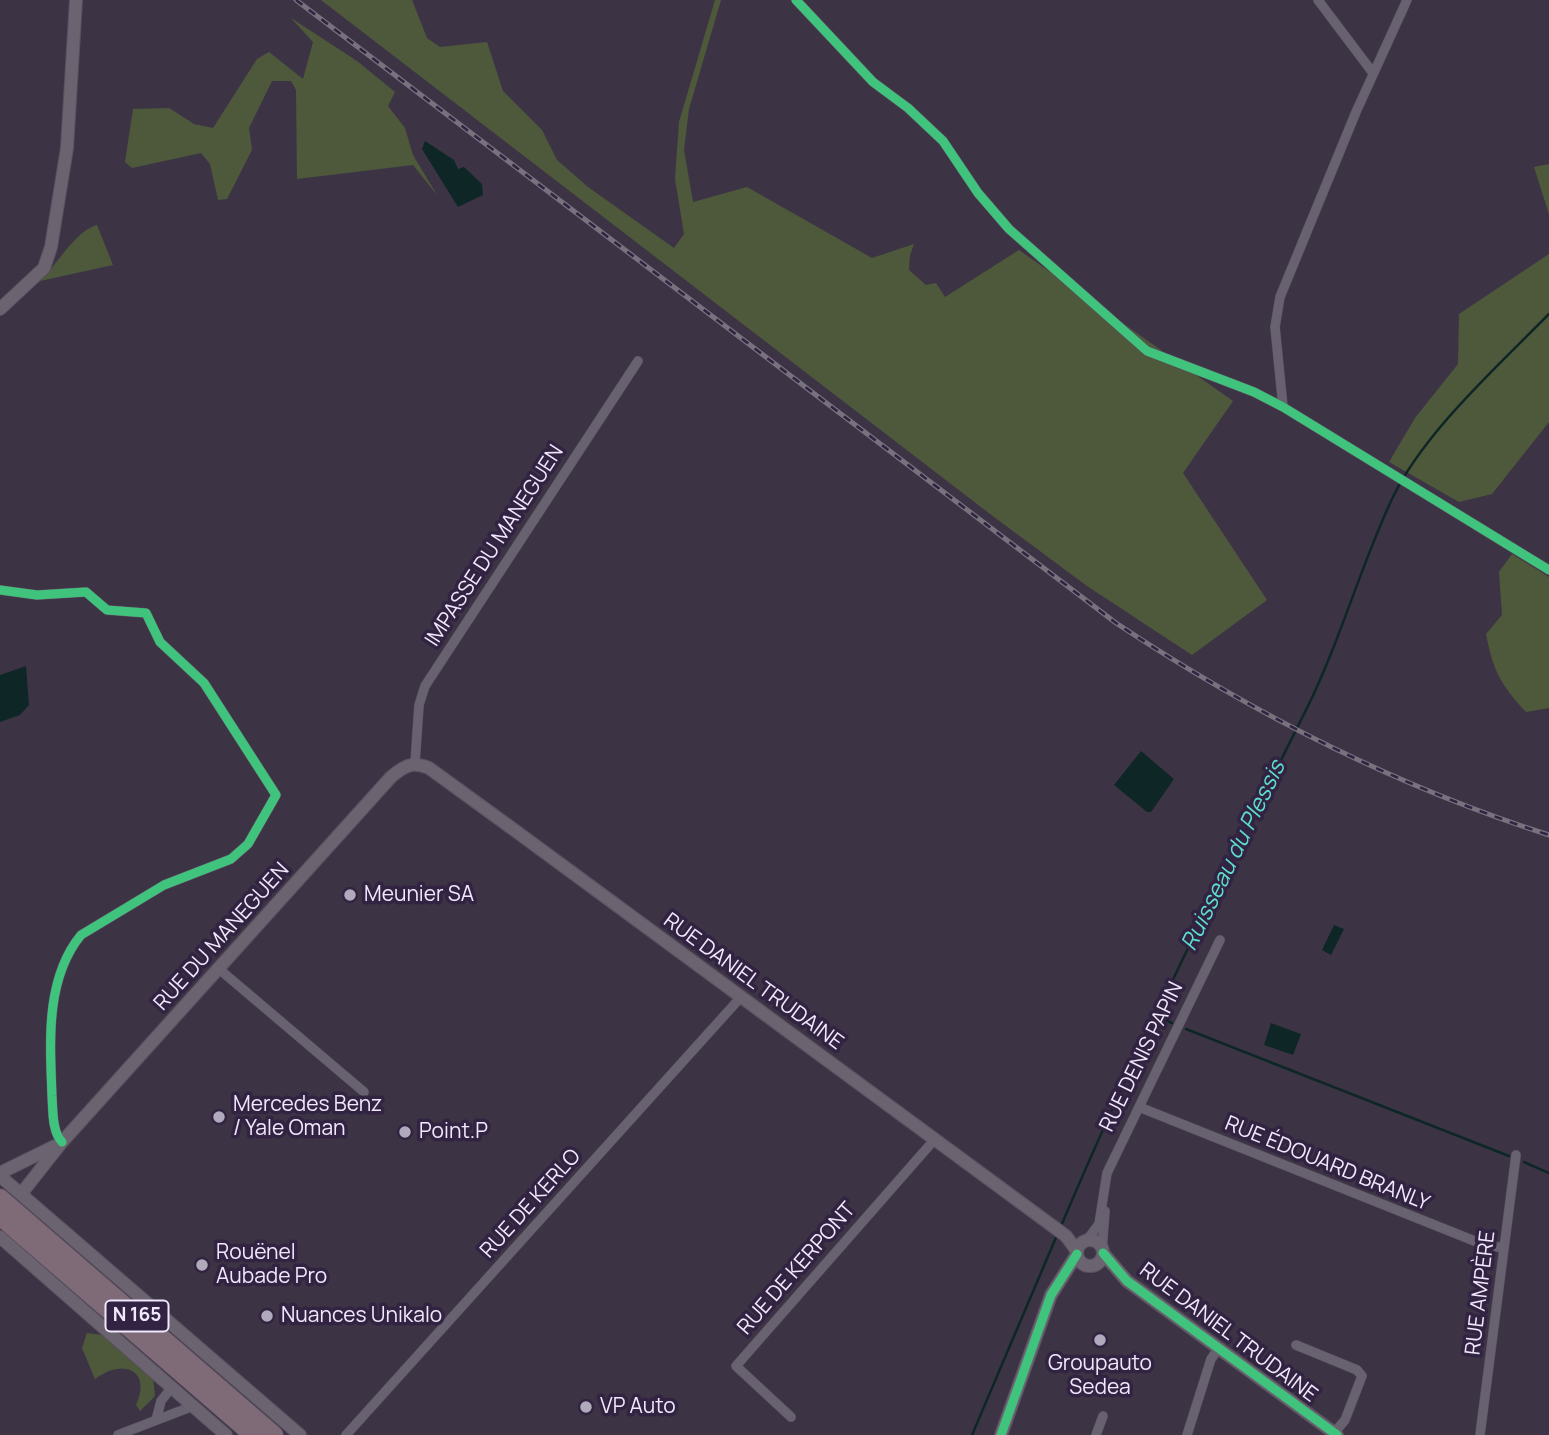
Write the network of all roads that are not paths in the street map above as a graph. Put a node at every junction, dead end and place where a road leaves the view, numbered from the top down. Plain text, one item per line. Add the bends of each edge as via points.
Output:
1 (76, 0) edge
2 (796, 0) edge
3 (1318, 0) edge
4 (1407, 0) edge
5 (1373, 73) junction
6 (0, 309) edge
7 (638, 361) dead end
8 (1283, 407) junction
9 (1549, 570) edge
10 (0, 590) edge
11 (415, 763) junction
12 (1220, 940) dead end
13 (219, 969) junction
14 (741, 997) junction
15 (364, 1091) dead end
16 (1139, 1107) junction
17 (934, 1139) junction
18 (62, 1142) junction
19 (1516, 1155) dead end
20 (0, 1174) edge
21 (1102, 1192) junction
22 (21, 1194) junction
23 (0, 1198) edge
24 (0, 1216) edge
25 (0, 1237) edge
26 (1081, 1247) junction
27 (1504, 1248) junction
28 (1102, 1252) junction
29 (1089, 1266) junction
30 (1127, 1281) junction
31 (1045, 1316) junction
32 (1296, 1345) dead end
33 (1219, 1348) junction
34 (172, 1387) junction
35 (193, 1406) junction
36 (1103, 1416) dead end
37 (791, 1417) dead end
38 (156, 1420) junction
39 (1335, 1434) edge
40 (118, 1435) edge
41 (226, 1435) edge
42 (253, 1435) edge
43 (274, 1435) edge
44 (300, 1435) edge
45 (346, 1435) edge
46 (1001, 1435) edge
47 (1096, 1435) edge
48 (1187, 1435) edge
49 (1480, 1435) edge

1 - 6 street via 67,148 51,247 44,268
2 - 8 street via 873,82 943,141 1009,229 1147,351
3 - 5 street
4 - 5 street
5 - 8 street via 1280,297 1275,327
7 - 11 street, IMPASSE DU MANEGUEN via 425,686 419,705
8 - 9 street
10 - 18 street via 37,595 86,592 107,610 146,613 160,642 204,683 276,795 248,844 231,859 164,885 81,934 72,946 57,990 50,1034 53,1112 57,1138
11 - 13 street, RUE DU MANEGUEN via 391,777
11 - 14 street, RUE DANIEL TRUDAINE via 440,776
12 - 16 street, RUE DENIS PAPIN
13 - 15 street
13 - 18 street, RUE DU MANEGUEN
14 - 17 street, RUE DANIEL TRUDAINE
14 - 45 street, RUE DE KERLO
16 - 21 street, RUE DENIS PAPIN
16 - 27 street, RUE ÉDOUARD BRANLY via 1482,1244
17 - 26 street, RUE DANIEL TRUDAINE
17 - 37 street, RUE DE KERPONT via 736,1366
18 - 20 street, RUE DU MANEGUEN
18 - 22 street, RUE DU MANEGUEN
19 - 27 street, RUE AMPÈRE
20 - 22 street
21 - 26 street, RUE DENIS PAPIN via 1099,1224
21 - 28 street, RUE DENIS PAPIN via 1106,1215
22 - 44 street
23 - 43 highway, N 165
24 - 42 highway, N 165
25 - 34 street
26 - 28 street via 1095,1241
26 - 29 street via 1080,1262
26 - 31 street, RUE DENIS PAPIN via 1051,1295
27 - 49 street, RUE AMPÈRE
28 - 29 street via 1101,1260
28 - 30 street, RUE DANIEL TRUDAINE
29 - 30 street, RUE DANIEL TRUDAINE
29 - 31 street, RUE DENIS PAPIN via 1065,1285
30 - 33 street, RUE DANIEL TRUDAINE
31 - 46 street, RUE DENIS PAPIN
32 - 39 street via 1362,1376
33 - 39 street, RUE DANIEL TRUDAINE
33 - 48 street via 1211,1359
34 - 35 street
34 - 38 street via 161,1401
35 - 38 street
35 - 41 street
36 - 47 street
38 - 40 street

